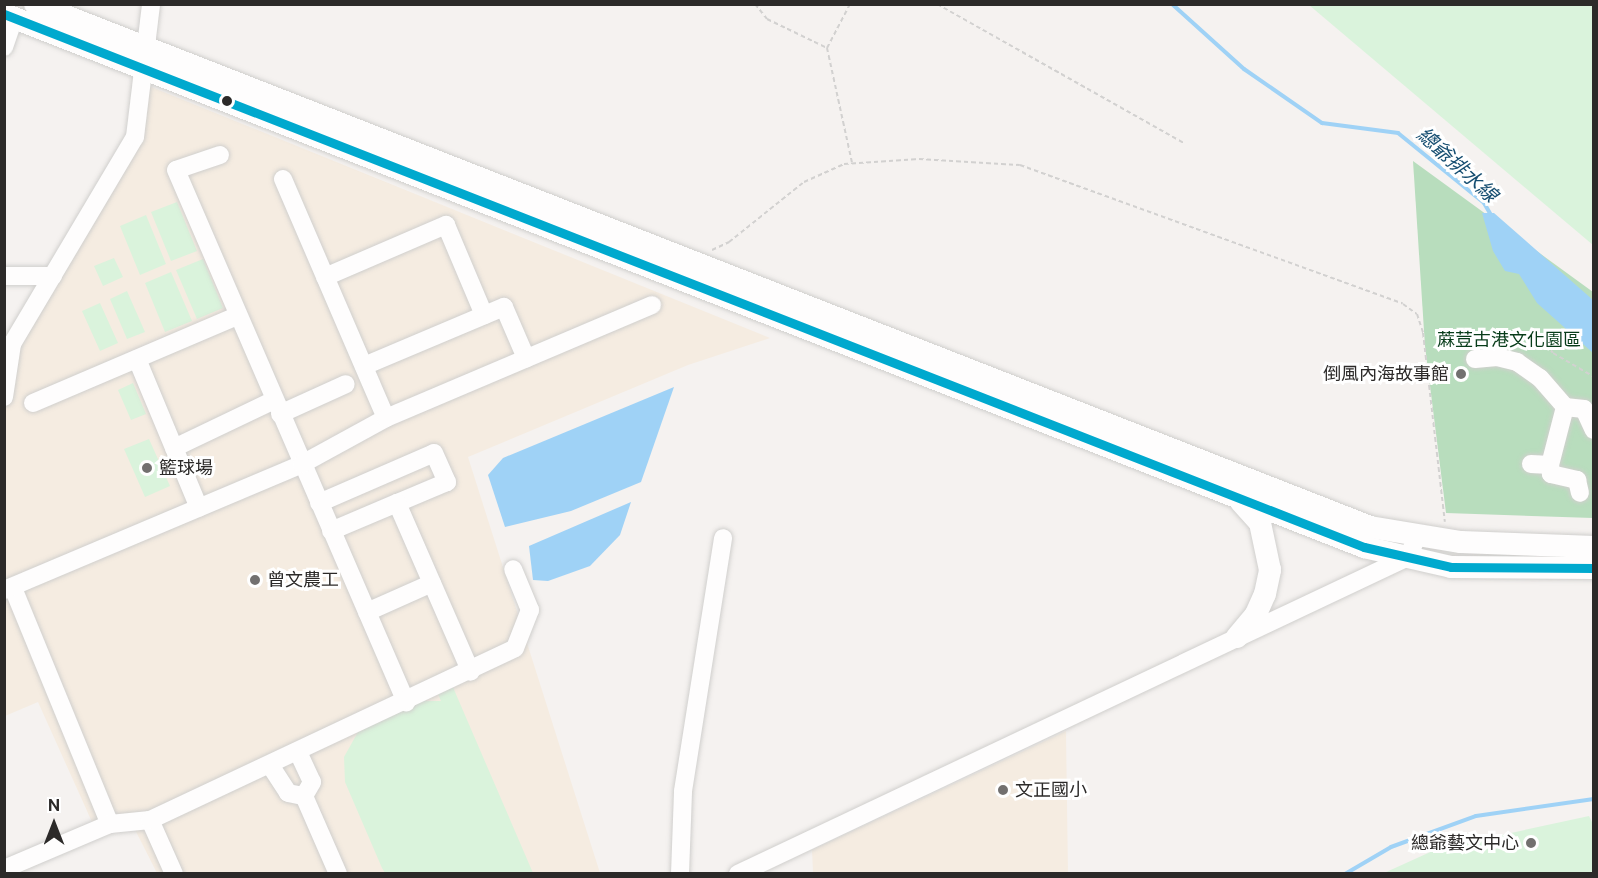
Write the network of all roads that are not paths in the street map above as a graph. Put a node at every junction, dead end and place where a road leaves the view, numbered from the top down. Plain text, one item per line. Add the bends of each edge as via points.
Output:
1 (35, 4) edge
2 (152, 4) edge
3 (9, 16) edge
4 (4, 47) edge
5 (144, 59) junction
6 (220, 155) dead end
7 (283, 179) dead end
8 (4, 276) edge
9 (53, 276) junction
10 (325, 277) junction
11 (652, 304) dead end
12 (484, 315) junction
13 (237, 316) junction
14 (526, 358) junction
15 (136, 359) junction
16 (1475, 359) dead end
17 (364, 366) junction
18 (346, 384) dead end
19 (4, 397) edge
20 (33, 403) dead end
21 (277, 407) junction
22 (1565, 407) junction
23 (386, 418) junction
24 (1593, 430) edge
25 (174, 448) junction
26 (302, 464) junction
27 (1531, 464) dead end
28 (1550, 465) junction
29 (1580, 493) dead end
30 (1235, 498) junction
31 (319, 503) junction
32 (397, 503) junction
33 (199, 508) junction
34 (331, 531) junction
35 (1418, 535) junction
36 (723, 538) dead end
37 (1593, 547) edge
38 (1408, 557) junction
39 (1593, 568) edge
40 (513, 569) dead end
41 (432, 583) junction
42 (9, 589) edge
43 (367, 612) junction
44 (1237, 637) junction
45 (471, 672) junction
46 (405, 702) junction
47 (298, 752) junction
48 (270, 765) junction
49 (304, 796) junction
50 (150, 820) junction
51 (111, 824) junction
52 (4, 869) edge
53 (332, 872) edge
54 (174, 873) edge
55 (680, 873) edge
56 (738, 873) edge

1 - 5 main road
2 - 5 street
3 - 4 street
3 - 5 main road
5 - 9 street via 135,137
5 - 30 main road
5 - 35 main road via 696,261 1305,504 1370,527
6 - 13 street via 176,170
7 - 10 street
8 - 9 street
9 - 19 street via 12,344
10 - 12 street via 446,225
10 - 17 street
11 - 14 street
12 - 14 street via 504,307
12 - 17 street
13 - 15 street
13 - 21 street
14 - 23 street
15 - 20 street
15 - 25 street
16 - 22 street via 1497,357 1517,362 1540,378
17 - 23 street
18 - 21 street
21 - 25 street
21 - 26 street
22 - 24 street via 1584,409
22 - 28 street
23 - 26 street
25 - 33 street
26 - 31 street
26 - 33 street
27 - 28 street
28 - 29 street via 1555,476 1577,480
30 - 38 main road via 1364,547
30 - 44 main road via 1260,523 1270,570 1266,594
31 - 32 street via 434,453 447,482
31 - 34 street
32 - 34 street
32 - 41 street
33 - 42 street
34 - 43 street
35 - 37 main road
35 - 38 street
36 - 55 street via 683,791
38 - 39 main road via 1451,567
38 - 44 street
40 - 45 street via 530,610 515,648
41 - 43 street
41 - 45 street
42 - 51 street
43 - 46 street
44 - 56 street
45 - 46 street
46 - 47 street
47 - 48 street
47 - 49 street via 312,782
48 - 49 street via 288,793
48 - 50 street
49 - 53 street
50 - 51 street
50 - 54 street
51 - 52 street

